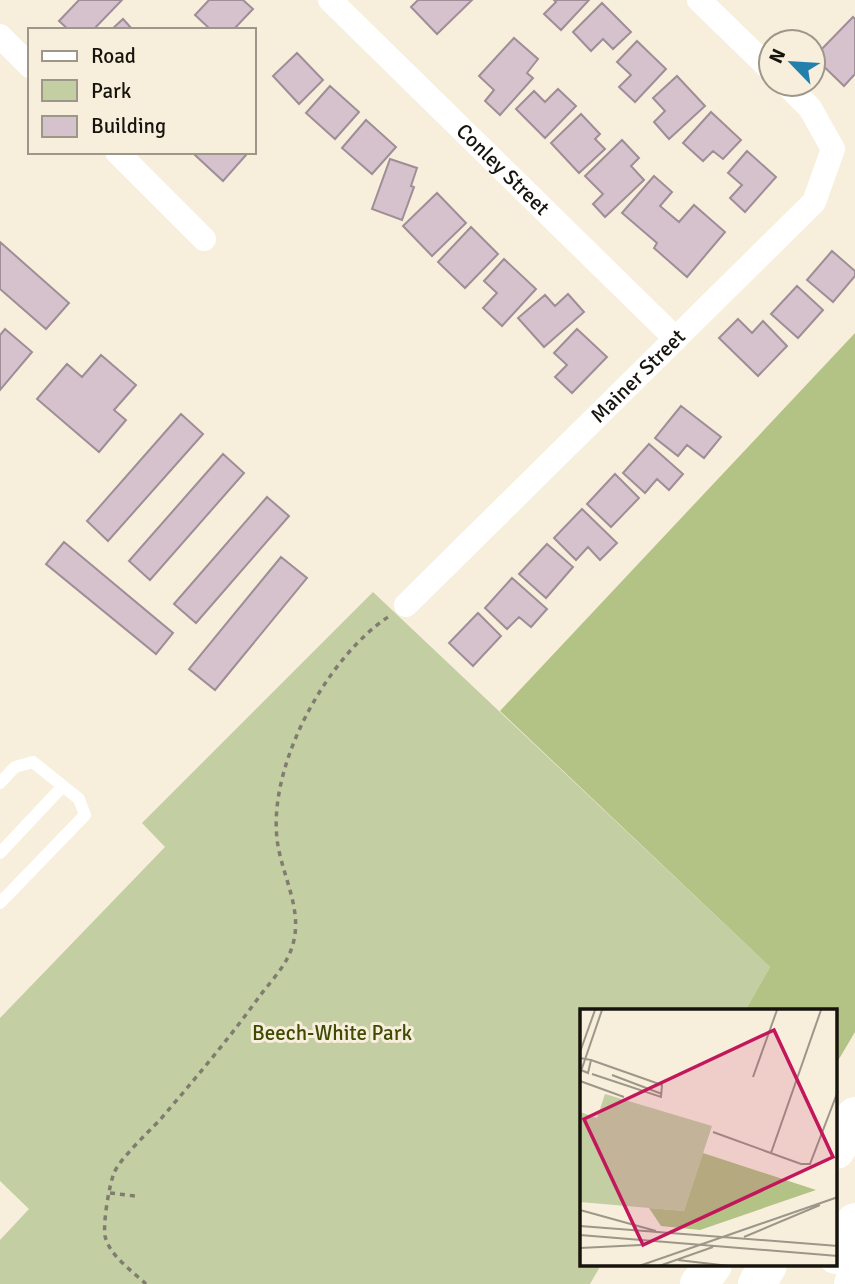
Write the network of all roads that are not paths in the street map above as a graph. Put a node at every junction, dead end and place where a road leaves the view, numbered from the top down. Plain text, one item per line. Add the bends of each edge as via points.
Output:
1 (330, 0) edge
2 (699, 0) edge
3 (0, 36) edge
4 (757, 56) edge
5 (28, 64) edge
6 (800, 98) edge
7 (119, 154) edge
8 (204, 239) dead end
9 (676, 339) junction
10 (406, 605) road end
11 (0, 783) edge
12 (63, 786) junction
13 (0, 853) edge
14 (0, 903) edge
15 (855, 1116) edge
16 (838, 1146) edge
17 (855, 1222) edge
18 (838, 1252) edge
19 (712, 1266) edge
20 (767, 1266) edge
21 (829, 1266) edge
22 (855, 1279) edge
23 (699, 1284) edge
24 (757, 1284) edge
25 (820, 1284) edge
26 (853, 1284) edge

1 - 9 street, Conley Street
2 - 4 street
3 - 5 street
6 - 9 street, Mainer Street via 834,149 814,202
7 - 8 street
9 - 10 street, Mainer Street
11 - 12 lane via 15,767 33,762
12 - 13 lane
12 - 14 lane via 79,799 85,815
15 - 16 highway
17 - 18 highway
19 - 23 highway
20 - 24 highway
21 - 25 highway
22 - 26 highway

